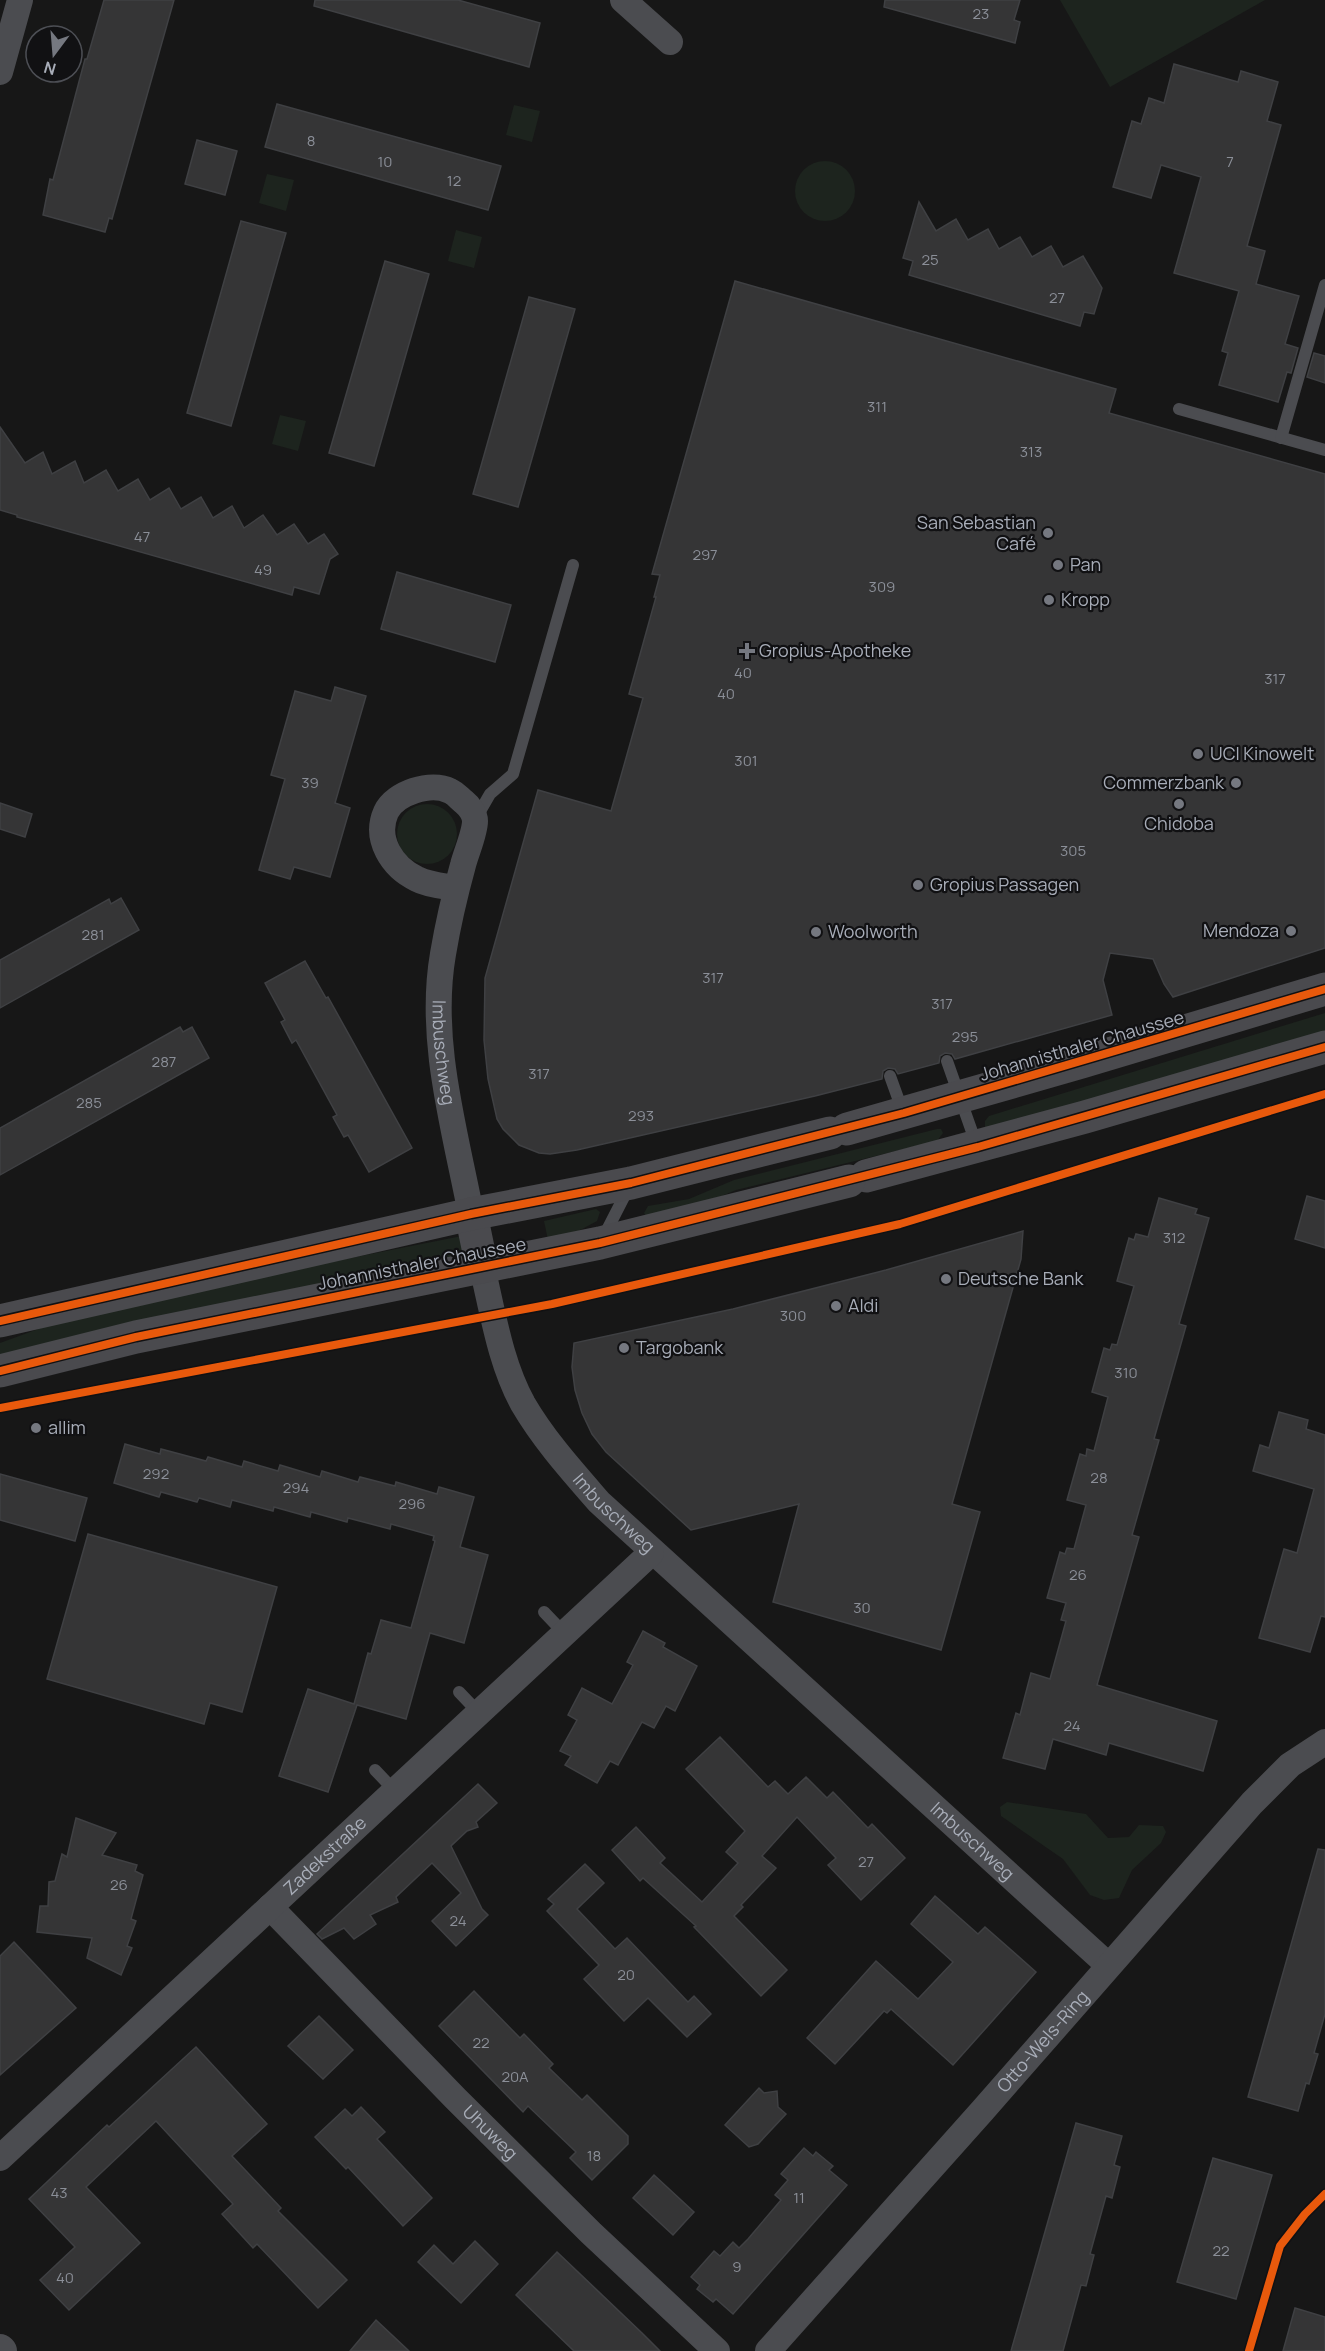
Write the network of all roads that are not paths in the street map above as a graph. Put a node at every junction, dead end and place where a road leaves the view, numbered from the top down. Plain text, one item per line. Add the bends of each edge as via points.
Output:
1 (20, 0) edge
2 (622, 0) edge
3 (670, 42) dead end
4 (0, 72) edge
5 (1325, 285) edge
6 (1179, 409) dead end
7 (1281, 438) junction
8 (1325, 450) edge
9 (573, 565) dead end
10 (475, 820) junction
11 (456, 888) junction
12 (1325, 989) edge
13 (1325, 1047) edge
14 (947, 1061) dead end
15 (890, 1077) dead end
16 (960, 1097) junction
17 (904, 1113) junction
18 (978, 1147) junction
19 (631, 1184) junction
20 (471, 1214) junction
21 (600, 1243) junction
22 (482, 1268) junction
23 (0, 1321) edge
24 (0, 1371) edge
25 (651, 1553) junction
26 (544, 1612) dead end
27 (564, 1634) junction
28 (459, 1692) dead end
29 (479, 1713) junction
30 (1325, 1742) edge
31 (375, 1770) dead end
32 (395, 1791) junction
33 (270, 1907) junction
34 (1108, 1965) junction
35 (0, 2158) edge
36 (717, 2351) edge
37 (768, 2351) edge

1 - 4 street
2 - 3 street
5 - 7 lane
6 - 7 lane
7 - 8 lane
9 - 10 lane via 513,774 490,794
10 - 11 street, Imbuschweg
10 - 11 street via 469,806 449,790 426,787 390,805 384,818 384,842 391,859 401,869 418,880
11 - 20 street, Imbuschweg via 443,954 439,1016 445,1075
12 - 16 main road, Johannisthaler Chaussee
13 - 18 main road, Johannisthaler Chaussee
14 - 16 lane
15 - 17 lane
16 - 17 main road, Johannisthaler Chaussee
16 - 18 lane
17 - 19 main road, Johannisthaler Chaussee
18 - 21 main road, Johannisthaler Chaussee
19 - 20 main road, Johannisthaler Chaussee
19 - 21 lane
20 - 22 main road, Imbuschweg
20 - 23 main road, Johannisthaler Chaussee
21 - 22 main road, Johannisthaler Chaussee
22 - 24 main road, Johannisthaler Chaussee via 136,1337
22 - 25 street, Imbuschweg via 502,1352 523,1403 555,1452 598,1502
25 - 27 street, Zadekstraße
25 - 34 street, Imbuschweg
26 - 27 lane
27 - 29 street, Zadekstraße
28 - 29 lane
29 - 32 street, Zadekstraße
30 - 34 street, Otto-Wels-Ring via 1290,1765 1252,1803
31 - 32 lane
32 - 33 street, Zadekstraße
33 - 35 street, Zadekstraße
33 - 36 street, Uhuweg via 591,2233
34 - 37 street, Otto-Wels-Ring

